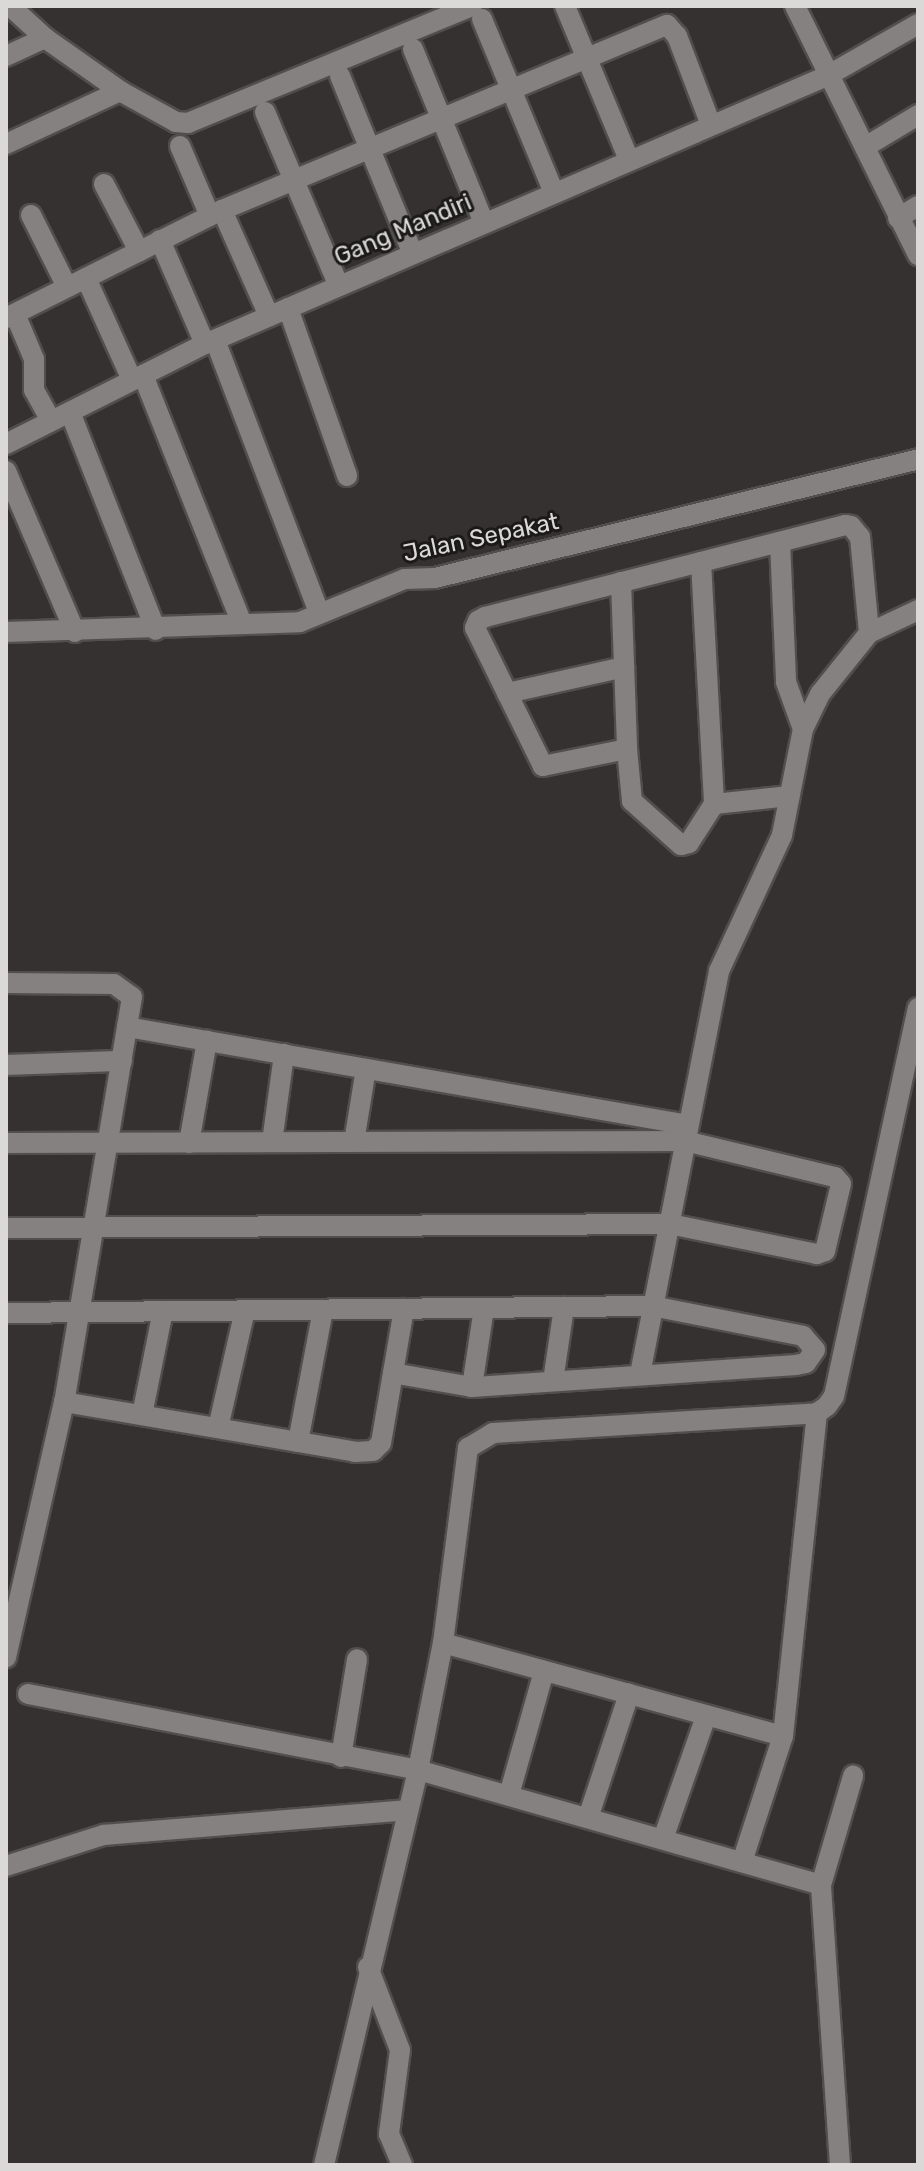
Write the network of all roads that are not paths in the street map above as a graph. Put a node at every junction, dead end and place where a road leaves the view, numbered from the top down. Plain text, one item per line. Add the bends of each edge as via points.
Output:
1 (10, 6) edge
2 (565, 6) edge
3 (795, 6) edge
4 (477, 12) edge
5 (918, 24) edge
6 (45, 38) junction
7 (413, 49) dead end
8 (6, 56) edge
9 (586, 57) junction
10 (340, 76) dead end
11 (827, 76) junction
12 (512, 88) junction
13 (120, 91) junction
14 (265, 112) dead end
15 (918, 115) edge
16 (441, 118) junction
17 (711, 125) junction
18 (6, 144) edge
19 (180, 146) dead end
20 (865, 147) junction
21 (369, 148) junction
22 (629, 160) junction
23 (294, 180) junction
24 (104, 184) dead end
25 (554, 193) junction
26 (918, 206) edge
27 (216, 213) junction
28 (31, 215) dead end
29 (898, 218) junction
30 (484, 223) junction
31 (160, 240) junction
32 (139, 251) junction
33 (413, 254) junction
34 (918, 255) edge
35 (86, 278) junction
36 (339, 286) junction
37 (67, 287) junction
38 (288, 308) junction
39 (10, 316) edge
40 (269, 316) junction
41 (210, 342) junction
42 (138, 378) junction
43 (70, 412) junction
44 (51, 421) junction
45 (6, 444) edge
46 (918, 459) edge
47 (6, 471) edge
48 (347, 476) dead end
49 (780, 542) junction
50 (701, 562) junction
51 (621, 582) junction
52 (918, 610) edge
53 (319, 612) junction
54 (242, 624) junction
55 (156, 630) junction
56 (6, 632) edge
57 (75, 632) junction
58 (869, 633) junction
59 (624, 667) junction
60 (507, 693) junction
61 (803, 729) junction
62 (627, 749) junction
63 (790, 796) junction
64 (714, 804) junction
65 (6, 983) edge
66 (918, 1008) edge
67 (127, 1027) junction
68 (207, 1041) junction
69 (284, 1054) junction
70 (122, 1061) junction
71 (6, 1065) edge
72 (366, 1069) junction
73 (687, 1133) junction
74 (272, 1142) junction
75 (354, 1142) junction
76 (6, 1143) edge
77 (109, 1143) junction
78 (189, 1143) junction
79 (669, 1224) junction
80 (6, 1228) edge
81 (94, 1228) junction
82 (652, 1306) junction
83 (564, 1307) junction
84 (484, 1308) junction
85 (404, 1309) junction
86 (245, 1310) junction
87 (323, 1310) junction
88 (163, 1311) junction
89 (80, 1312) junction
90 (6, 1313) edge
91 (393, 1373) junction
92 (640, 1374) junction
93 (553, 1381) junction
94 (472, 1387) junction
95 (64, 1402) junction
96 (817, 1413) junction
97 (142, 1415) junction
98 (218, 1428) junction
99 (298, 1442) junction
100 (443, 1643) junction
101 (6, 1658) edge
102 (357, 1659) dead end
103 (544, 1671) junction
104 (28, 1694) dead end
105 (629, 1694) junction
106 (706, 1716) junction
107 (783, 1736) junction
108 (341, 1757) junction
109 (418, 1770) junction
110 (853, 1776) dead end
111 (509, 1795) junction
112 (408, 1810) junction
113 (588, 1818) junction
114 (663, 1839) junction
115 (742, 1862) junction
116 (6, 1866) edge
117 (821, 1885) junction
118 (368, 1967) junction
119 (324, 2165) edge
120 (402, 2165) edge
121 (840, 2165) edge

1 - 6 street
2 - 9 street
3 - 11 street
4 - 12 street
4 - 13 street via 188,123 176,122
5 - 11 street, Gang Mandiri
6 - 8 street
6 - 13 street
7 - 16 street
9 - 12 street
9 - 17 street via 667,25 677,36
9 - 22 street
10 - 21 street
11 - 17 street, Gang Mandiri
11 - 20 street
12 - 16 street
12 - 25 street
13 - 18 street
14 - 23 street
15 - 20 street
16 - 21 street
16 - 30 street
17 - 22 street, Gang Mandiri
19 - 27 street
20 - 29 street
21 - 23 street
21 - 33 street
22 - 25 street, Gang Mandiri
23 - 27 street
23 - 36 street
24 - 32 street
25 - 30 street, Gang Mandiri
26 - 29 street
27 - 31 street
27 - 40 street
28 - 37 street
29 - 34 street
30 - 33 street, Gang Mandiri
31 - 32 street
31 - 41 street
32 - 35 street
33 - 36 street, Gang Mandiri
35 - 37 street
35 - 42 street
36 - 38 street, Gang Mandiri
37 - 39 street
38 - 40 street, Gang Mandiri
38 - 48 street
39 - 44 street via 34,359 34,390
40 - 41 street, Gang Mandiri
41 - 42 street, Gang Mandiri
41 - 53 street
42 - 43 street, Gang Mandiri
42 - 54 street
43 - 44 street, Gang Mandiri
43 - 55 street
44 - 45 street, Gang Mandiri
46 - 53 street, Jalan Sepakat via 435,578 405,579 351,606
47 - 57 street
49 - 50 street
49 - 58 street via 845,525 857,529
49 - 61 street via 786,682
50 - 51 street
50 - 64 street
51 - 59 street
51 - 60 street via 478,621 475,628
52 - 58 street
53 - 54 street, Jalan Sepakat via 300,622
54 - 55 street, Jalan Sepakat
55 - 57 street, Jalan Sepakat
56 - 57 street, Jalan Sepakat
58 - 61 street via 820,694
59 - 60 street
59 - 62 street
60 - 62 street via 543,766
61 - 63 street
62 - 64 street via 628,793 672,841 689,843
63 - 64 street
63 - 73 street via 768,872 719,971
65 - 67 street via 123,986 132,997
66 - 96 street via 834,1396
67 - 68 street
67 - 70 street
68 - 69 street
68 - 78 street
69 - 72 street
69 - 74 street
70 - 71 street
70 - 77 street
72 - 73 street
72 - 75 street
73 - 75 street
73 - 79 street
73 - 79 street via 835,1177 841,1189 821,1253
74 - 75 street
74 - 78 street
76 - 77 street
77 - 78 street
77 - 81 street
79 - 81 street
79 - 82 street
80 - 81 street
81 - 89 street
82 - 83 street
82 - 92 street
82 - 92 street via 803,1336 815,1350 806,1363 796,1365
83 - 84 street
83 - 93 street
84 - 85 street
84 - 94 street
85 - 87 street
85 - 91 street
86 - 87 street
86 - 88 street
86 - 98 street
87 - 99 street
88 - 89 street
88 - 97 street
89 - 90 street
89 - 95 street
91 - 94 street
91 - 99 street via 381,1443 373,1451
92 - 93 street
93 - 94 street
95 - 97 street
95 - 101 street
96 - 100 street via 479,1437 468,1448 463,1467
96 - 107 street
97 - 98 street
98 - 99 street
100 - 103 street
100 - 109 street
102 - 108 street
103 - 105 street
103 - 111 street
104 - 108 street
105 - 106 street
105 - 113 street
106 - 107 street
106 - 114 street
107 - 115 street
108 - 109 street
109 - 111 street
109 - 112 street
110 - 117 street
111 - 113 street
112 - 116 street via 104,1835
112 - 118 street
113 - 114 street
114 - 115 street
115 - 117 street
117 - 121 street
118 - 119 street
118 - 120 street via 400,2050 389,2134

